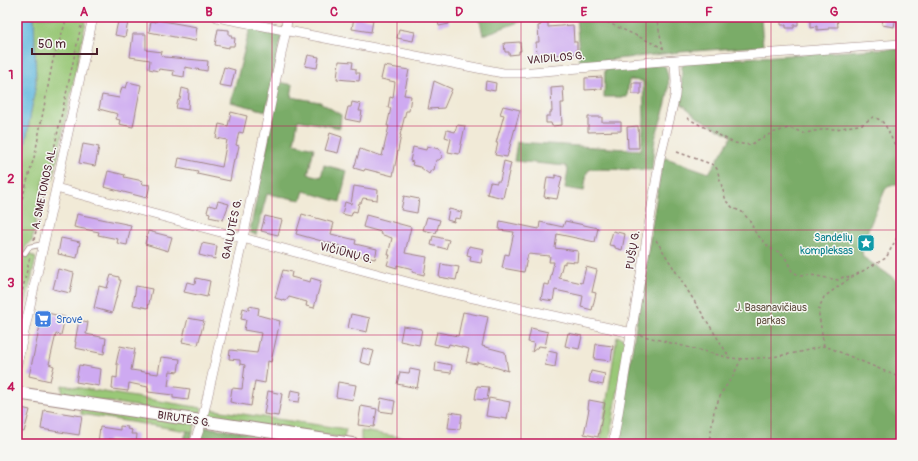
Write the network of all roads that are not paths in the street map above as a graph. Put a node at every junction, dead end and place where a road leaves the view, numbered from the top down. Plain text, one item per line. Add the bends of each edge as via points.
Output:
1 (93, 17) edge
2 (217, 17) edge
3 (287, 17) edge
4 (286, 30) junction
5 (901, 44) edge
6 (670, 60) junction
7 (56, 188) junction
8 (243, 238) junction
9 (44, 244) junction
10 (26, 254) dead end
11 (632, 333) junction
12 (17, 364) edge
13 (17, 393) edge
14 (202, 421) junction
15 (194, 444) edge
16 (352, 444) edge
17 (613, 444) edge

1 - 7 street, A. SMETONOS AL.
2 - 4 street, VAIDILOS G.
3 - 4 street, GAILUTĖS G.
4 - 6 street, VAIDILOS G. via 503,73
4 - 8 street, GAILUTĖS G.
5 - 6 street, VAIDILOS G.
6 - 11 street, PUŠŲ G. via 676,82 675,96 660,158
7 - 8 street, VIČIŪNŲ G.
7 - 9 street, A. SMETONOS AL.
8 - 11 street, VIČIŪNŲ G. via 437,290
8 - 14 street, GAILUTĖS G.
9 - 10 lane via 32,245
9 - 12 street, A. SMETONOS AL.
11 - 17 street, PUŠŲ G.
13 - 14 street, BIRUTĖS G.
14 - 15 street, GAILUTĖS G.
14 - 16 street, BIRUTĖS G.

